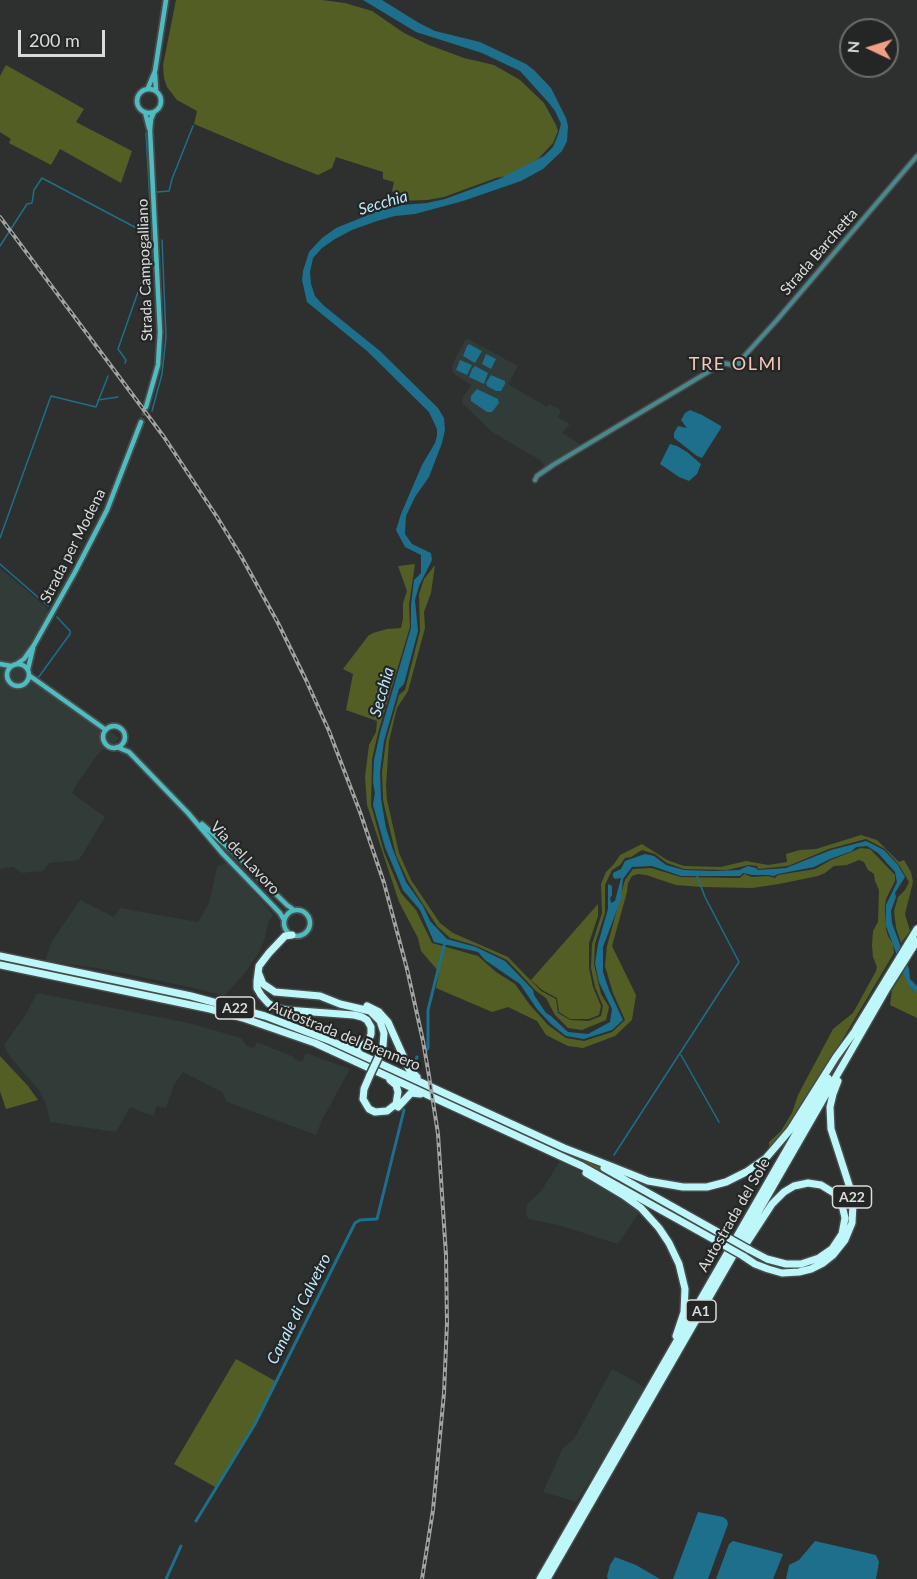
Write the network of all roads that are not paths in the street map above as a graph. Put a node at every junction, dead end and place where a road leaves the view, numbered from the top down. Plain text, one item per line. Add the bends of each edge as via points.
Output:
1 (166, 0) edge
2 (155, 71) junction
3 (148, 88) junction
4 (156, 91) junction
5 (144, 112) junction
6 (154, 112) junction
7 (150, 130) junction
8 (917, 156) edge
9 (146, 407) tunnel mouth
10 (141, 422) tunnel mouth
11 (535, 480) dead end
12 (34, 645) junction
13 (18, 663) junction
14 (0, 666) edge
15 (11, 666) junction
16 (28, 669) junction
17 (7, 674) junction
18 (30, 676) junction
19 (26, 683) junction
20 (46, 689) junction
21 (106, 730) junction
22 (124, 739) junction
23 (117, 747) junction
24 (129, 752) junction
25 (188, 813) junction
26 (294, 910) junction
27 (284, 920) junction
28 (287, 933) junction
29 (916, 937) edge
30 (0, 956) edge
31 (0, 965) edge
32 (260, 966) junction
33 (884, 987) junction
34 (330, 999) junction
35 (318, 1012) junction
36 (858, 1027) junction
37 (306, 1031) junction
38 (856, 1043) junction
39 (348, 1058) junction
40 (377, 1058) junction
41 (369, 1074) junction
42 (457, 1098) junction
43 (447, 1103) junction
44 (531, 1142) junction
45 (564, 1148) junction
46 (690, 1330) junction
47 (658, 1374) junction
48 (540, 1579) edge
49 (547, 1579) edge

1 - 2 main road
2 - 3 main road
2 - 4 main road
3 - 4 main road
3 - 5 main road via 137,99
4 - 6 main road via 161,102
5 - 6 main road
5 - 7 main road
6 - 7 main road
7 - 9 main road, Strada Campogalliano via 160,332 158,364
8 - 11 street, Strada Barchetta via 774,324 735,364 723,363 553,465
10 - 12 main road, Strada per Modena via 107,510
12 - 13 main road
12 - 16 main road
13 - 15 main road
13 - 16 main road
14 - 15 main road
14 - 17 main road
15 - 17 main road
16 - 18 main road
17 - 19 main road via 14,685
18 - 19 main road
18 - 20 main road
19 - 20 main road
20 - 21 main road
21 - 22 main road via 117,727
21 - 23 main road via 105,743
22 - 23 main road
22 - 24 main road, Via del Lavoro
23 - 24 main road, Via del Lavoro
24 - 25 main road, Via del Lavoro
25 - 26 main road, Via del Lavoro
25 - 27 main road, Via del Lavoro
26 - 27 main road
26 - 28 main road, Via del Lavoro via 309,918 309,928 298,936
27 - 28 main road
28 - 32 highway
29 - 33 highway, Autostrada del Sole / A1
30 - 37 highway, Autostrada del Brennero / A22 via 210,1000
31 - 39 highway, Autostrada del Brennero / A22 via 210,1009 290,1034
32 - 34 highway via 260,980 275,992
32 - 35 highway via 257,988 268,1003 286,1010
33 - 36 highway, Autostrada del Sole / A1
33 - 38 highway, Autostrada del Sole / A1
34 - 40 highway via 366,1010 377,1018 384,1046
34 - 42 highway via 369,1006 379,1012 390,1025 412,1073
35 - 37 highway via 362,1017 371,1027 369,1040 361,1047 351,1047
35 - 40 highway via 361,1011 370,1016 381,1036
36 - 45 highway, A1 via 778,1145 731,1180 701,1187 660,1184
36 - 47 highway, Autostrada del Sole / A1
37 - 42 highway, Autostrada del Brennero / A22
38 - 44 highway, A22, bridge via 836,1087 830,1113 832,1134 853,1199 852,1223 837,1251 811,1269 783,1273 755,1264 598,1174
38 - 46 highway, Autostrada del Sole / A1
39 - 41 highway via 396,1086 398,1100 394,1107 375,1112 364,1102
39 - 43 highway, Autostrada del Brennero / A22
40 - 41 highway, bridge
41 - 43 highway via 360,1096 362,1106 373,1115 391,1113 415,1092
42 - 45 highway, Autostrada del Brennero / A22
43 - 44 highway, Autostrada del Brennero / A22
44 - 47 highway via 629,1198 669,1243 683,1277 685,1301 680,1325
45 - 46 highway, A1, bridge via 614,1173 725,1236 748,1249 767,1259 786,1264 801,1264 832,1249 842,1234 842,1205 821,1185 797,1185 781,1194 766,1211 712,1300
46 - 49 highway, Autostrada del Sole / A1
47 - 48 highway, Autostrada del Sole / A1

